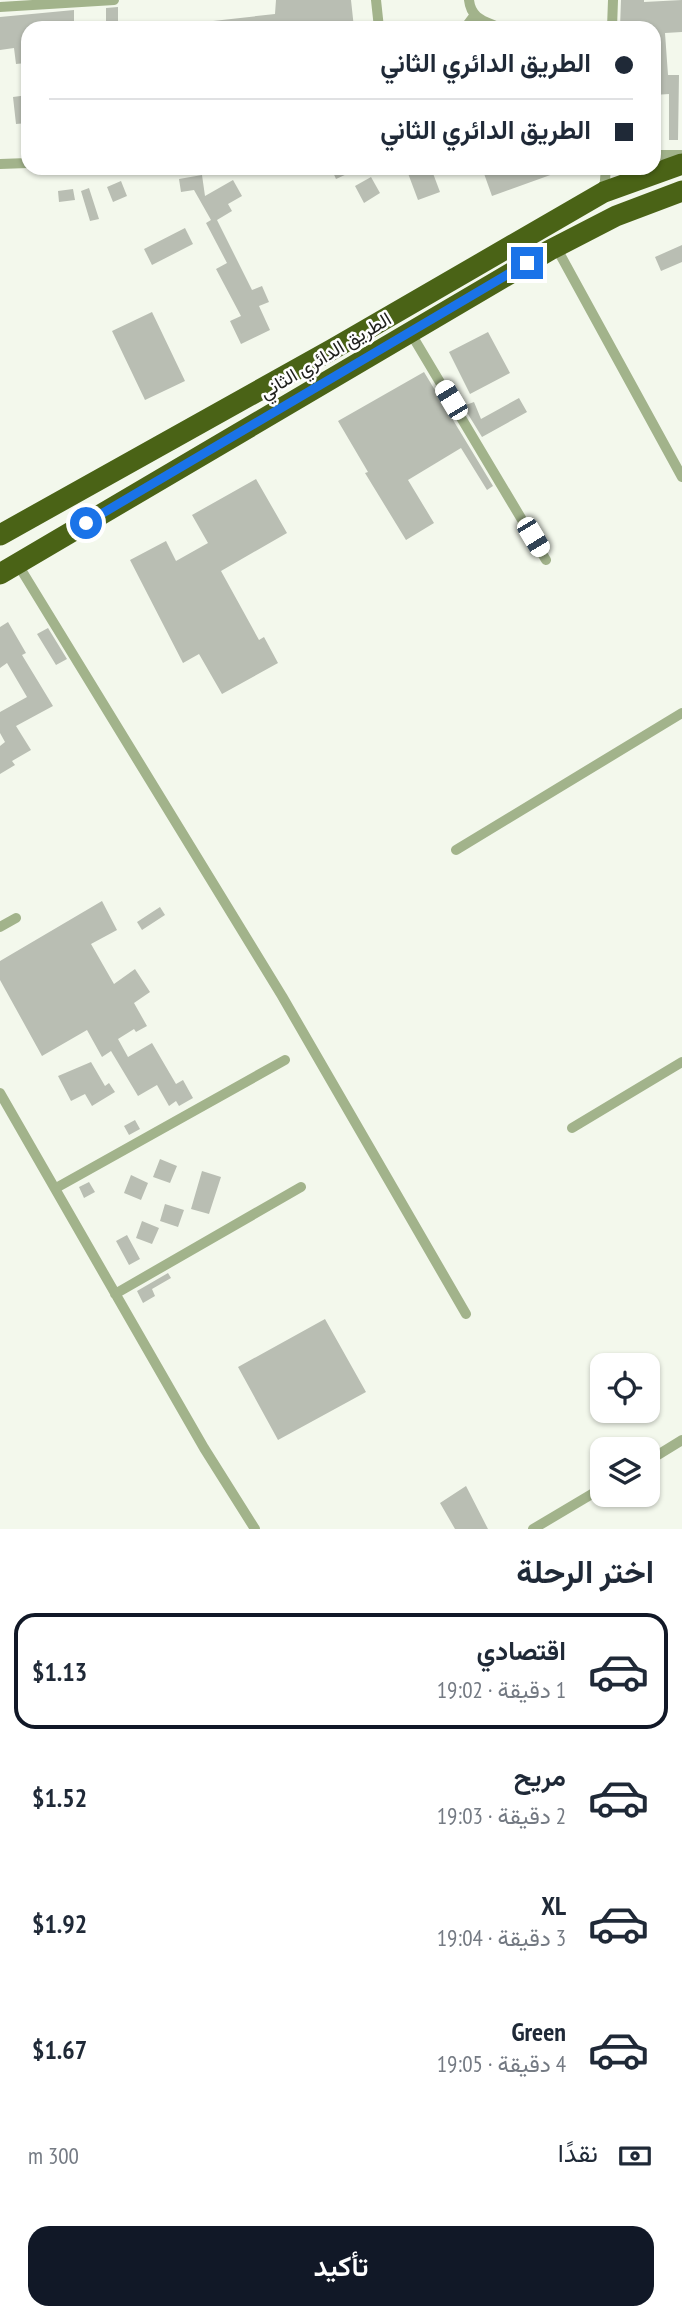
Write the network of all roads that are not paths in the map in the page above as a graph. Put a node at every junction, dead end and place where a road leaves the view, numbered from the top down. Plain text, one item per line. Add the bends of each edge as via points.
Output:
1 (114, 0) edge
2 (376, 0) edge
3 (469, 0) edge
4 (613, 0) edge
5 (0, 7) edge
6 (474, 16) junction
7 (378, 21) edge
8 (470, 21) edge
9 (485, 21) edge
10 (612, 21) edge
11 (661, 155) edge
12 (682, 155) edge
13 (21, 163) edge
14 (0, 164) edge
15 (682, 164) edge
16 (661, 172) edge
17 (605, 175) edge
18 (651, 175) edge
19 (682, 191) edge
20 (604, 192) junction
21 (556, 247) junction
22 (410, 332) junction
23 (682, 477) edge
24 (0, 535) edge
25 (546, 560) dead end
26 (9, 569) edge
27 (682, 713) edge
28 (456, 850) dead end
29 (16, 918) dead end
30 (0, 927) edge
31 (285, 1060) dead end
32 (682, 1062) edge
33 (0, 1093) edge
34 (572, 1128) dead end
35 (301, 1187) dead end
36 (56, 1188) junction
37 (115, 1294) junction
38 (466, 1314) dead end
39 (682, 1440) edge
40 (660, 1454) edge
41 (590, 1495) edge
42 (255, 1529) edge
43 (533, 1529) edge

1 - 5 street
2 - 7 street
3 - 6 street
4 - 10 street
6 - 8 street
6 - 9 street
11 - 12 street
13 - 14 street
15 - 16 highway, الطريق الدائري الثاني
17 - 20 street
18 - 20 highway, الطريق الدائري الثاني
19 - 21 highway, الطريق الدائري الثاني via 616,216
20 - 24 highway, الطريق الدائري الثاني
21 - 22 highway, الطريق الدائري الثاني
21 - 23 street
22 - 25 street
22 - 26 highway, الطريق الدائري الثاني
26 - 38 street via 282,996
27 - 28 street
29 - 30 street
31 - 36 street
32 - 34 street
33 - 36 street
35 - 37 street
36 - 37 street
37 - 42 street
39 - 40 street
41 - 43 street

